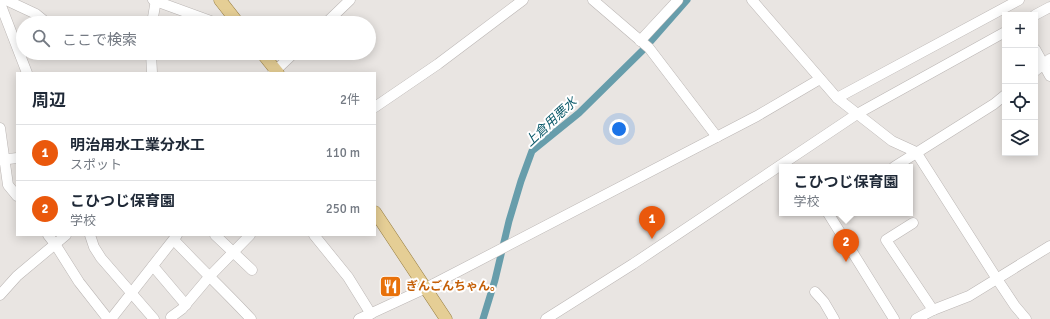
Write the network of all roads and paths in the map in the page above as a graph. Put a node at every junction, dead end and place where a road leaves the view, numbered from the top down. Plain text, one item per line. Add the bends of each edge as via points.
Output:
1 (6, 0) edge
2 (155, 0) edge
3 (220, 0) edge
4 (350, 0) edge
5 (523, 0) edge
6 (593, 0) edge
7 (752, 0) edge
8 (1019, 0) edge
9 (672, 2) edge
10 (0, 3) edge
11 (1050, 7) edge
12 (1038, 13) edge
13 (38, 16) edge
14 (153, 16) edge
15 (197, 16) edge
16 (232, 16) edge
17 (333, 16) edge
18 (1002, 34) edge
19 (16, 44) edge
20 (644, 44) junction
21 (1038, 52) edge
22 (22, 60) edge
23 (151, 60) edge
24 (267, 60) edge
25 (287, 60) edge
26 (1047, 62) edge
27 (1038, 69) edge
28 (27, 72) edge
29 (152, 72) edge
30 (275, 72) edge
31 (1050, 76) edge
32 (820, 79) junction
33 (1002, 97) edge
34 (838, 98) junction
35 (376, 106) edge
36 (857, 114) junction
37 (0, 128) edge
38 (717, 137) junction
39 (916, 152) junction
40 (16, 158) edge
41 (2, 160) edge
42 (782, 164) edge
43 (898, 164) edge
44 (779, 166) edge
45 (16, 195) edge
46 (376, 213) edge
47 (830, 216) edge
48 (913, 223) dead end
49 (49, 236) edge
50 (65, 236) edge
51 (90, 236) edge
52 (216, 236) edge
53 (249, 236) edge
54 (315, 236) edge
55 (176, 237) edge
56 (55, 244) junction
57 (1050, 246) edge
58 (233, 252) junction
59 (153, 266) junction
60 (252, 270) dead end
61 (209, 277) junction
62 (997, 279) junction
63 (426, 288) junction
64 (815, 292) dead end
65 (131, 293) junction
66 (0, 295) edge
67 (186, 305) junction
68 (933, 310) junction
69 (371, 314) junction
70 (171, 317) dead end
71 (108, 319) edge
72 (111, 319) edge
73 (154, 319) edge
74 (251, 319) edge
75 (359, 319) edge
76 (446, 319) edge
77 (546, 319) edge
78 (834, 319) edge
79 (894, 319) edge
80 (916, 319) edge
81 (1026, 319) edge

1 - 13 street
2 - 14 street
2 - 15 street
3 - 16 main road
4 - 17 street
5 - 35 street via 438,64
6 - 20 street
7 - 32 street
8 - 34 street
9 - 20 street
10 - 19 street
11 - 12 street
18 - 36 street
20 - 38 street
21 - 26 street
22 - 28 street
23 - 29 street
24 - 30 main road
25 - 30 street
26 - 27 street
26 - 31 street
32 - 34 street
32 - 38 street
33 - 39 street
34 - 36 street
36 - 39 street via 892,141
36 - 42 street
37 - 41 street
38 - 63 street
39 - 43 street
39 - 62 street
40 - 41 street
41 - 45 street via 8,185
44 - 77 street
46 - 63 main road
47 - 79 street
48 - 68 street via 886,240
49 - 56 street
50 - 56 street
51 - 65 street via 101,258
52 - 58 street
53 - 58 street
54 - 69 street via 348,277
55 - 59 street
55 - 61 street
56 - 66 street via 17,276
56 - 71 street via 79,282
57 - 62 street
58 - 60 street
58 - 61 street
59 - 65 street
59 - 67 street
61 - 67 street
61 - 74 street
62 - 68 street via 969,296
62 - 81 street
63 - 69 street
63 - 76 main road
64 - 78 street
65 - 72 street
65 - 73 street
67 - 70 street
68 - 80 street
69 - 75 street

